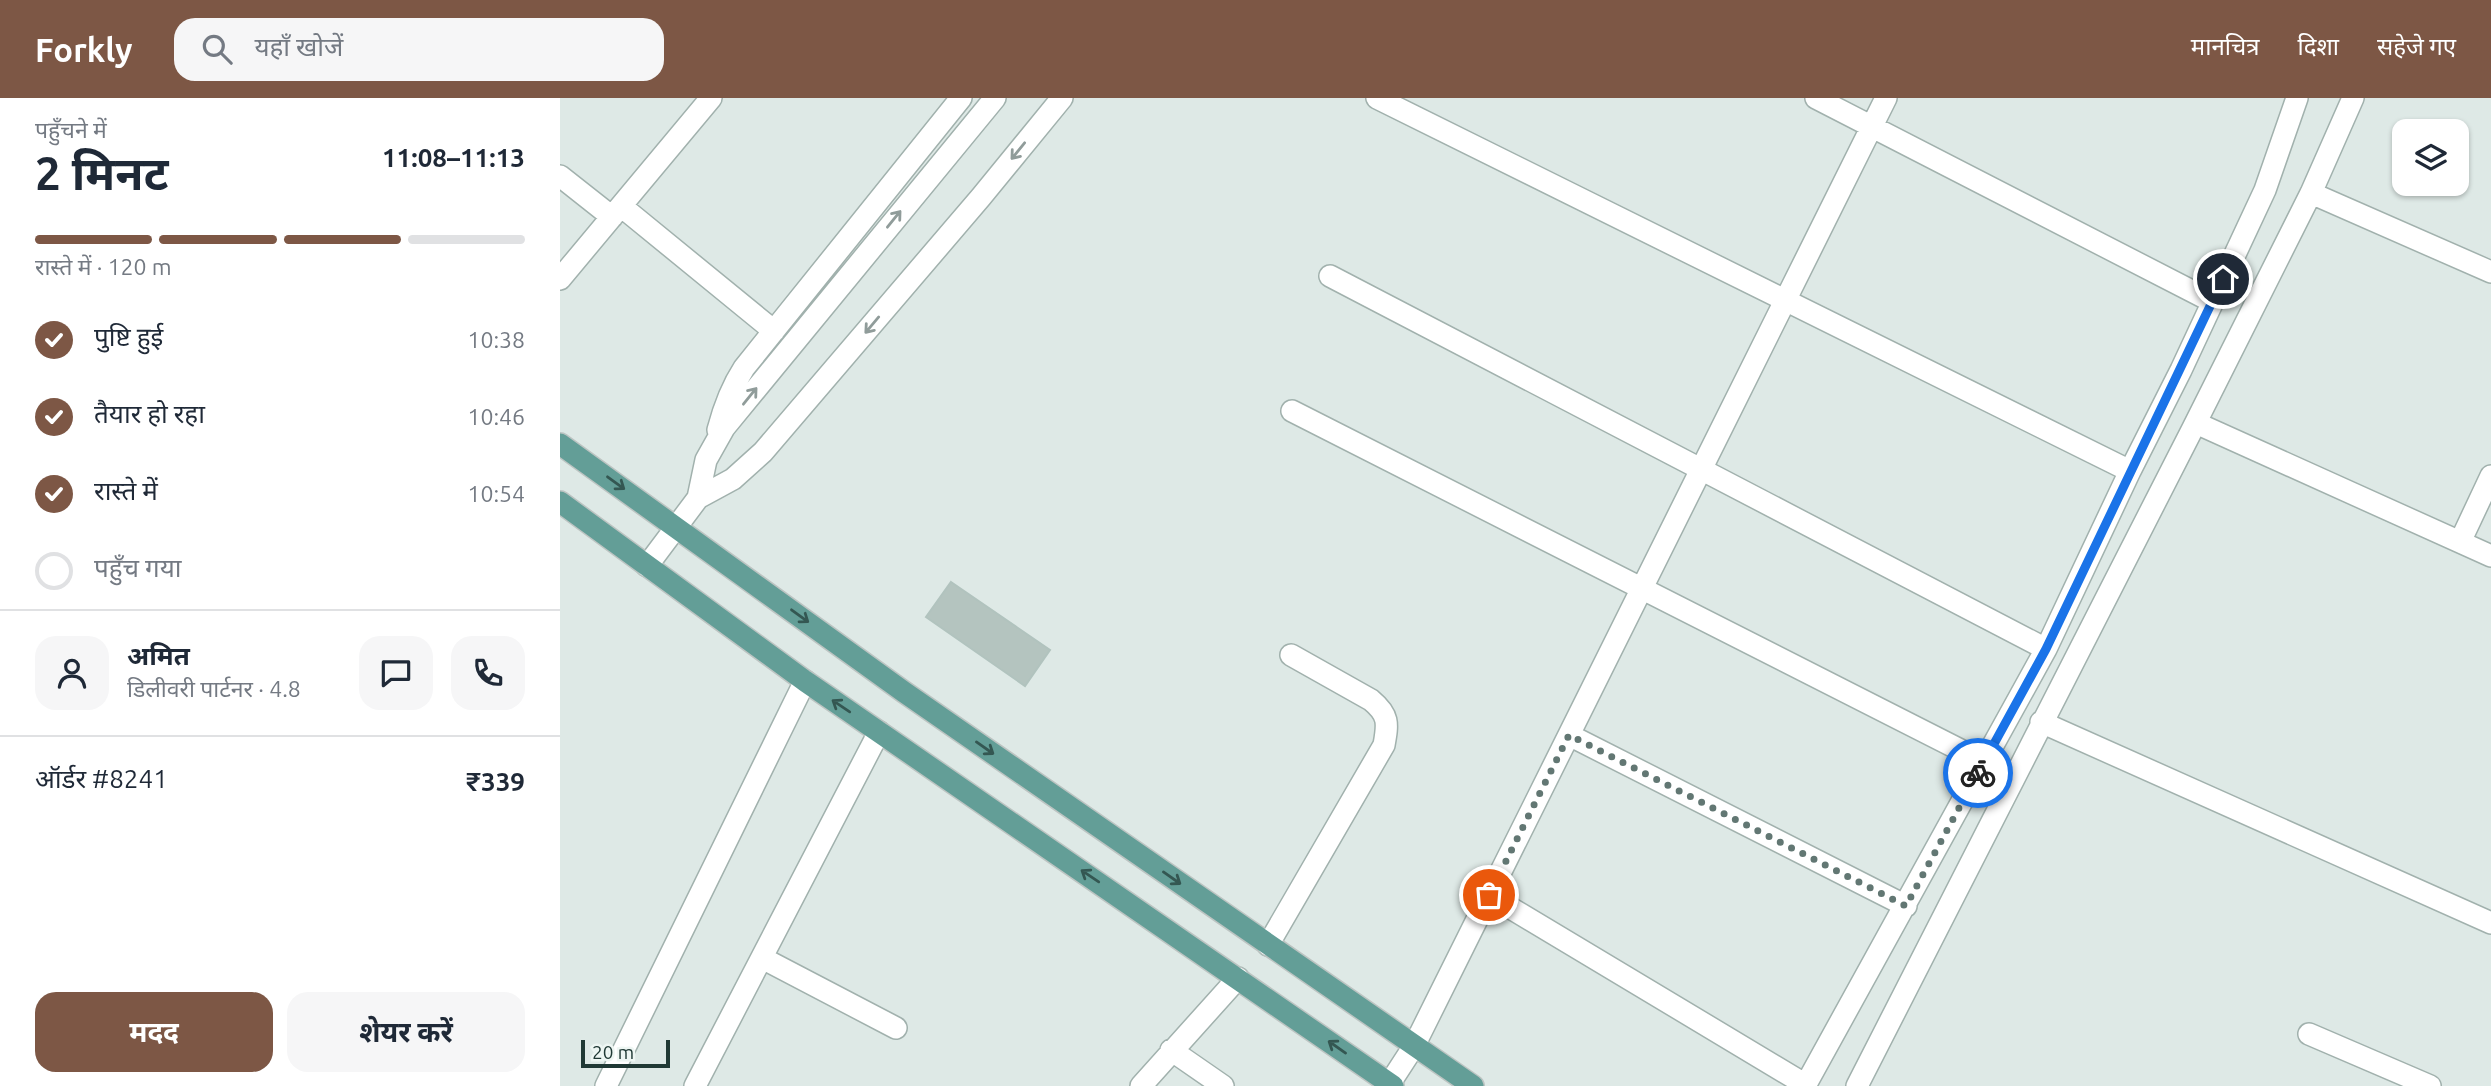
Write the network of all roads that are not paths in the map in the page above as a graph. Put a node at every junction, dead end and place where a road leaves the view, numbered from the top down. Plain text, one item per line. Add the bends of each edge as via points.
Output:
1 (711, 98) edge
2 (961, 98) edge
3 (995, 98) edge
4 (1062, 98) edge
5 (1377, 98) edge
6 (1816, 98) edge
7 (1886, 98) edge
8 (2297, 98) edge
9 (2353, 98) edge
10 (1872, 127) junction
11 (560, 176) edge
12 (2311, 193) junction
13 (617, 211) junction
14 (2491, 272) edge
15 (1329, 276) dead end
16 (560, 279) edge
17 (1785, 300) junction
18 (2213, 302) junction
19 (774, 331) junction
20 (1292, 411) dead end
21 (2196, 423) junction
22 (714, 443) junction
23 (560, 444) edge
24 (1701, 469) junction
25 (2130, 471) junction
26 (2491, 476) edge
27 (698, 498) junction
28 (560, 502) edge
29 (675, 526) junction
30 (2460, 542) junction
31 (2491, 556) edge
32 (647, 566) junction
33 (1642, 588) junction
34 (2046, 649) junction
35 (1291, 655) dead end
36 (805, 681) junction
37 (2041, 722) junction
38 (879, 732) junction
39 (1569, 735) junction
40 (1984, 762) junction
41 (1489, 895) junction
42 (1906, 906) junction
43 (2491, 923) edge
44 (1268, 945) junction
45 (762, 958) junction
46 (1238, 978) junction
47 (896, 1028) dead end
48 (2309, 1034) dead end
49 (1414, 1046) junction
50 (1171, 1050) junction
51 (1391, 1085) edge
52 (606, 1086) edge
53 (695, 1086) edge
54 (1141, 1086) edge
55 (1223, 1086) edge
56 (1473, 1086) edge
57 (1805, 1086) edge
58 (1857, 1086) edge
59 (2430, 1086) edge

1 - 13 street
2 - 19 street
22 -> 3 street
4 -> 27 street via 763,452 733,479
5 - 17 street
6 - 10 street
7 - 10 street
8 - 18 street via 2264,190
9 - 12 street
10 - 17 street
10 - 18 street
11 - 13 street
12 - 14 street
12 - 21 street
13 - 16 street
13 - 19 street
15 - 24 street
17 - 24 street
17 - 25 street
18 - 25 street
19 - 22 street via 733,385
20 - 33 street
21 - 30 street
21 - 37 street
22 - 27 street
23 -> 29 main road
24 - 33 street
24 - 34 street
25 - 34 street
26 - 30 street
27 - 29 street
28 - 32 main road
29 - 32 street
29 -> 44 main road
30 - 31 street
32 - 36 main road
33 - 39 street
33 - 40 street
34 - 40 street
35 - 44 street via 1371,700 1383,710 1388,725 1384,745
38 -> 36 main road
36 - 52 street
37 - 43 street
37 - 58 street
38 - 45 street
46 -> 38 main road
39 - 41 street
39 - 42 street
40 - 42 street
41 - 49 street
41 - 57 street
42 - 57 street
44 - 49 main road
45 - 47 street
45 - 53 street
46 - 50 street
51 -> 46 main road
48 - 59 street
49 - 51 street
49 - 56 main road
50 - 54 street
50 - 55 street

